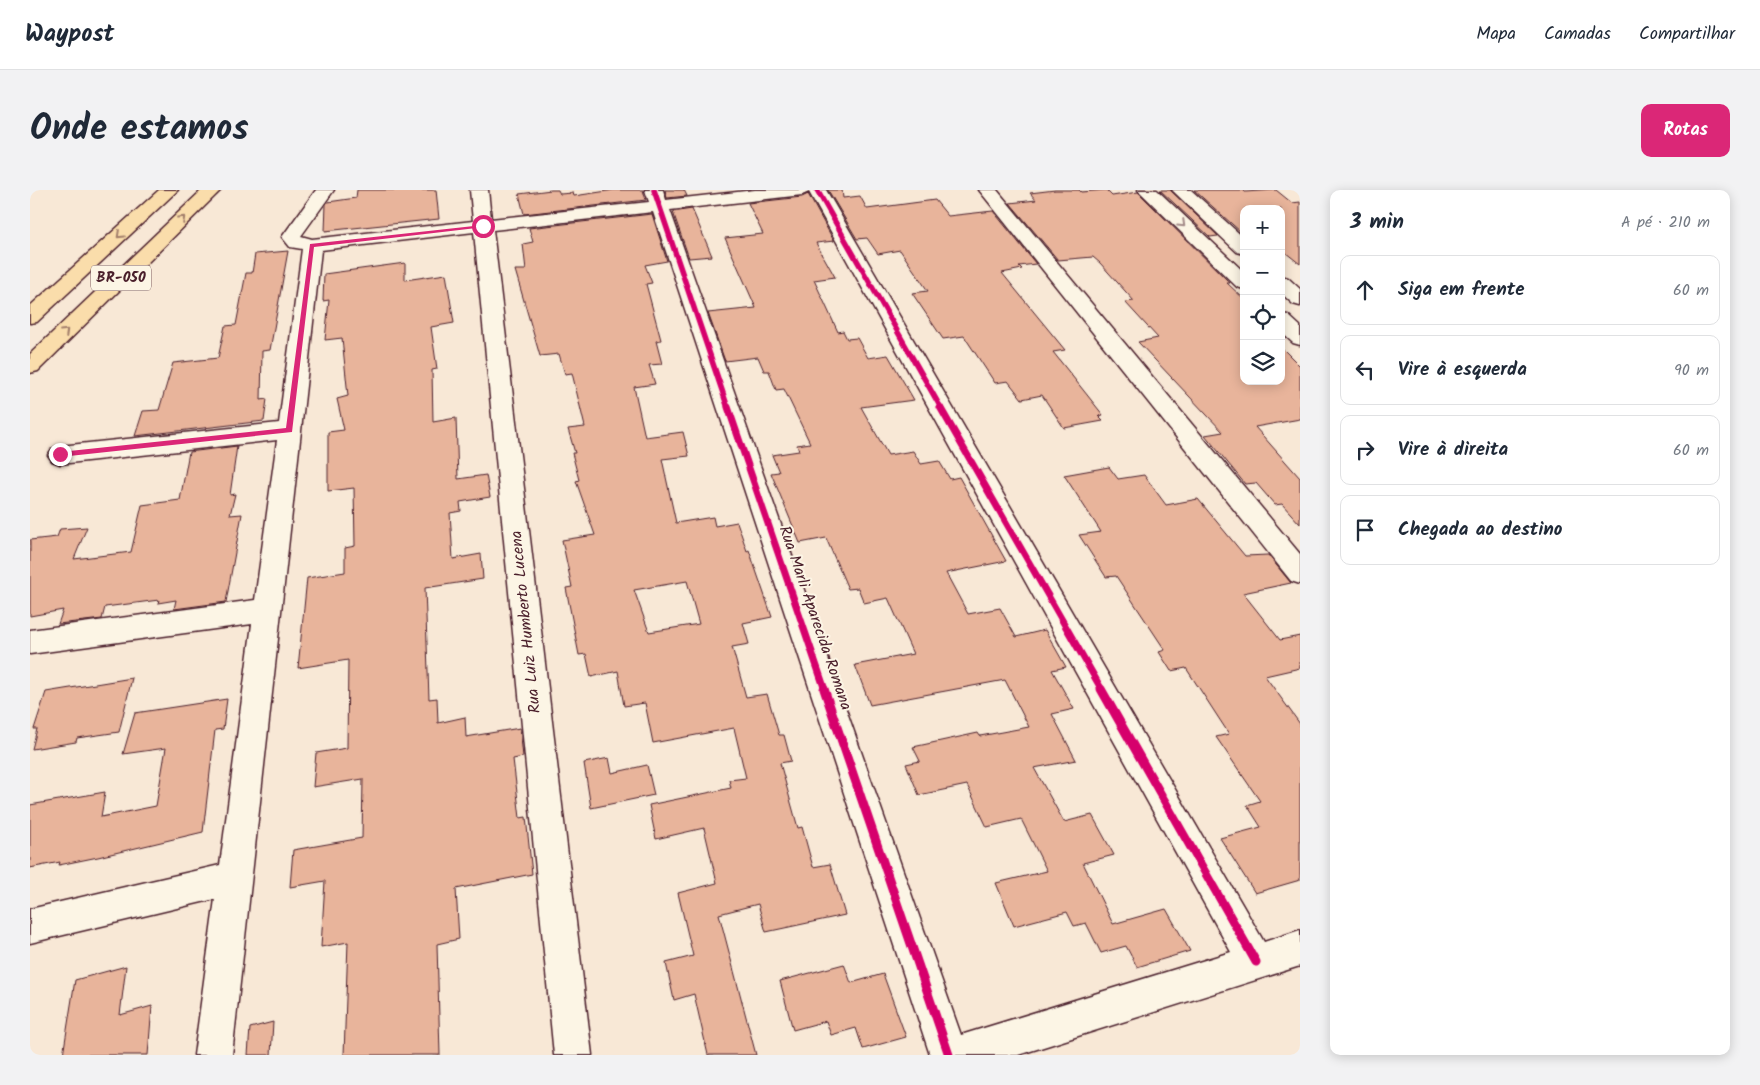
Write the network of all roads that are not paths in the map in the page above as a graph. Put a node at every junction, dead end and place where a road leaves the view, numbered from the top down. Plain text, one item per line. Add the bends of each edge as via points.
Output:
1 (168, 190) edge
2 (212, 190) edge
3 (325, 190) edge
4 (479, 190) edge
5 (802, 190) edge
6 (817, 190) edge
7 (988, 190) edge
8 (1147, 190) edge
9 (1180, 190) edge
10 (657, 198) edge
11 (483, 226) junction
12 (1240, 244) edge
13 (312, 245) junction
14 (1240, 280) edge
15 (1285, 286) edge
16 (1300, 300) edge
17 (30, 317) edge
18 (1285, 324) edge
19 (1300, 338) edge
20 (30, 366) edge
21 (289, 430) junction
22 (60, 454) dead end
23 (1300, 573) edge
24 (268, 610) junction
25 (30, 642) edge
26 (235, 878) junction
27 (30, 926) edge
28 (1300, 948) edge
29 (1256, 962) junction
30 (213, 1055) edge
31 (573, 1055) edge
32 (949, 1055) edge
33 (958, 1055) edge

1 -> 17 highway, BR-050
20 -> 2 highway, BR-050
3 - 13 street via 291,237 297,243
4 - 11 street, Rua Luiz Humberto Lucena
5 - 10 street
6 - 29 street
7 - 23 street
8 -> 14 street
9 - 12 street
10 - 11 street
10 - 32 street, Rua Marli Aparecida Romana
11 - 13 street
11 - 31 street, Rua Luiz Humberto Lucena
13 - 21 street
15 - 16 street
18 - 19 street
21 - 22 street
21 - 24 street
24 - 25 street
24 - 26 street
26 - 27 street
26 - 30 street
28 - 29 street
29 - 33 street

